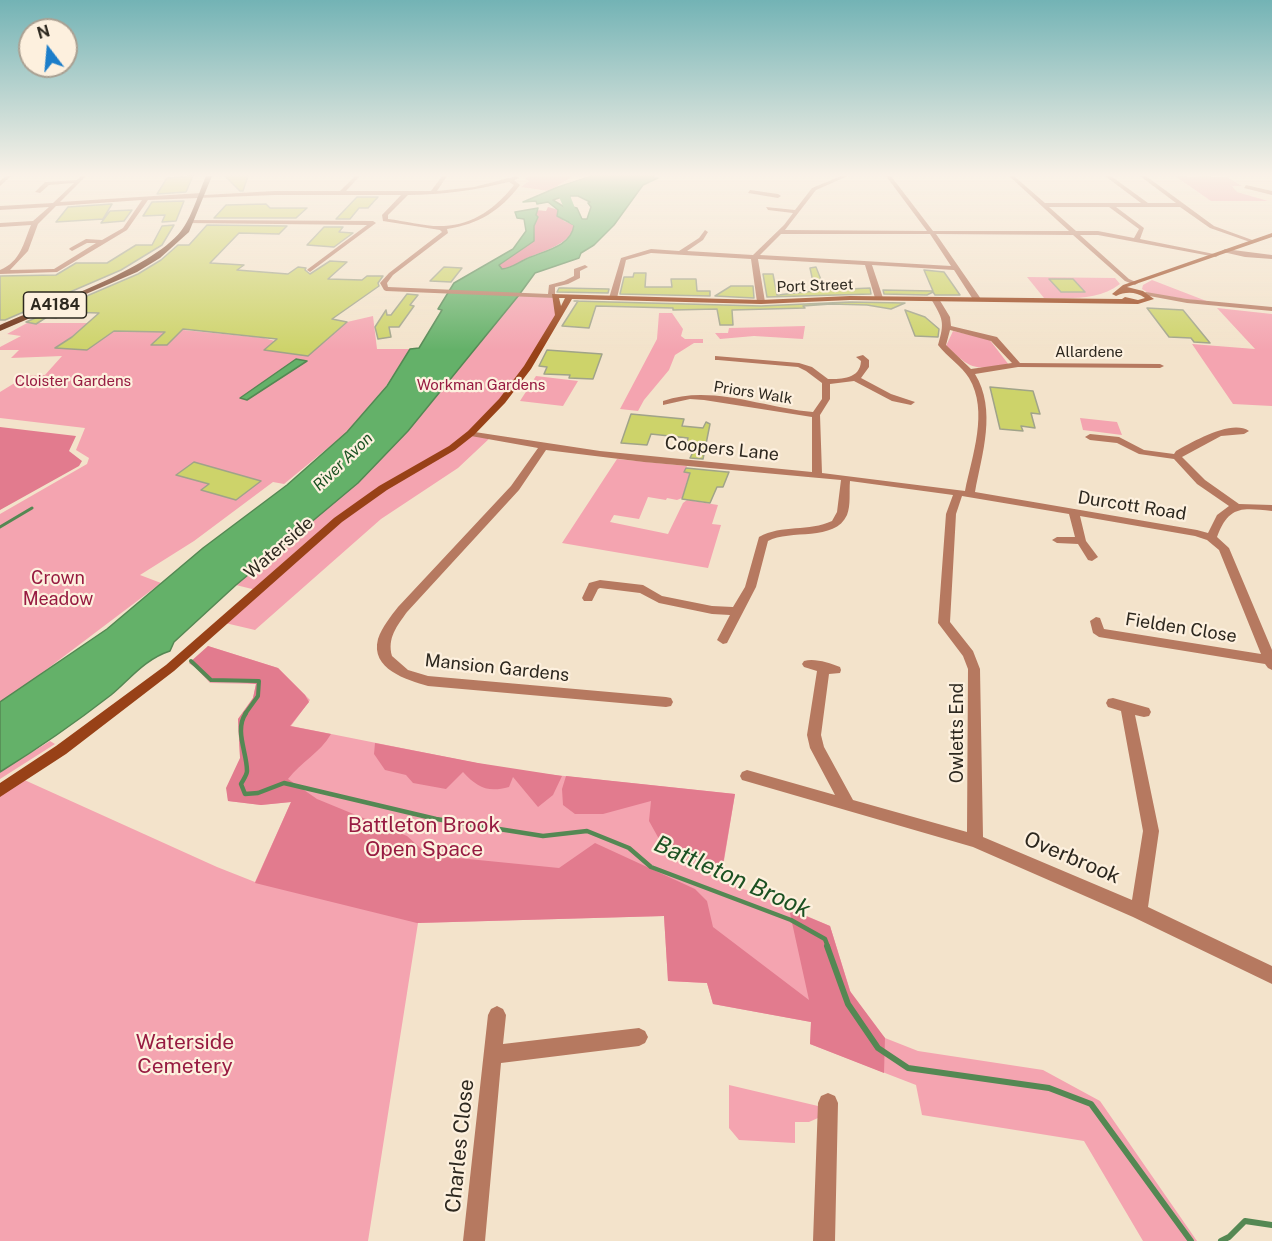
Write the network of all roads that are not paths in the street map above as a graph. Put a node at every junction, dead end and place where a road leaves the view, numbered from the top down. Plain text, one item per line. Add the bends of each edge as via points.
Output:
1 (30, 234) edge
2 (117, 234) edge
3 (183, 234) edge
4 (357, 234) edge
5 (444, 234) edge
6 (704, 234) edge
7 (778, 234) edge
8 (933, 234) edge
9 (1077, 234) edge
10 (1103, 234) edge
11 (1139, 234) edge
12 (1230, 234) edge
13 (1272, 235) edge
14 (1136, 240) junction
15 (105, 242) junction
16 (1252, 242) junction
17 (72, 249) dead end
18 (1225, 251) junction
19 (681, 252) junction
20 (1216, 255) junction
21 (1272, 256) edge
22 (756, 257) junction
23 (868, 264) junction
24 (585, 267) dead end
25 (956, 268) junction
26 (310, 270) dead end
27 (2, 272) edge
28 (1135, 283) junction
29 (1118, 292) junction
30 (570, 296) junction
31 (1145, 296) junction
32 (613, 297) junction
33 (555, 298) junction
34 (879, 298) junction
35 (934, 299) junction
36 (977, 299) junction
37 (1091, 300) junction
38 (1130, 301) junction
39 (761, 302) junction
40 (1272, 309) edge
41 (559, 315) junction
42 (947, 327) junction
43 (0, 328) edge
44 (860, 357) dead end
45 (718, 358) dead end
46 (1018, 365) junction
47 (1159, 366) dead end
48 (968, 372) junction
49 (855, 378) junction
50 (826, 382) junction
51 (911, 402) dead end
52 (666, 403) dead end
53 (816, 415) junction
54 (1244, 431) dead end
55 (471, 433) junction
56 (1090, 437) dead end
57 (544, 446) junction
58 (1177, 457) junction
59 (817, 475) junction
60 (846, 478) junction
61 (965, 492) junction
62 (1237, 507) junction
63 (1272, 508) edge
64 (1074, 513) junction
65 (1210, 538) junction
66 (1057, 540) dead end
67 (1081, 541) junction
68 (1092, 557) dead end
69 (588, 598) dead end
70 (736, 611) junction
71 (1096, 621) dead end
72 (723, 640) dead end
73 (1271, 663) edge
74 (808, 664) dead end
75 (666, 702) dead end
76 (1144, 712) dead end
77 (747, 775) dead end
78 (0, 791) edge
79 (847, 804) junction
80 (975, 841) junction
81 (1139, 911) junction
82 (1272, 975) edge
83 (497, 1014) dead end
84 (639, 1037) dead end
85 (494, 1056) junction
86 (828, 1103) dead end
87 (474, 1241) edge
88 (824, 1241) edge

1 - 27 street via 23,252
2 - 15 street
3 - 43 main road, A4184 via 157,256 123,274
4 - 26 street
5 - 33 street, Port Street via 386,279 386,289
6 - 19 street
7 - 22 street
8 - 25 street
9 - 28 street
10 - 14 street
11 - 14 street
12 - 16 street
13 - 16 main road
14 - 20 street
15 - 17 street via 86,241
15 - 27 street via 55,271
16 - 18 main road
18 - 20 main road
18 - 21 street
19 - 22 street
19 - 32 street via 651,251 623,259
20 - 28 main road
22 - 23 street
22 - 39 street
23 - 25 street
23 - 34 street
24 - 33 street via 576,270 578,277 573,280 551,286
25 - 36 street
28 - 29 main road
28 - 31 main road
29 - 31 main road
29 - 37 main road, Port Street
29 - 38 main road
30 - 32 main road, Port Street
30 - 33 main road, Port Street
30 - 41 main road, Waterside
31 - 38 main road, Port Street
31 - 40 street
32 - 39 main road, Port Street
33 - 41 main road
34 - 35 main road, Port Street
34 - 39 main road, Port Street
35 - 36 main road, Port Street
35 - 42 street via 946,317
36 - 37 main road, Port Street
37 - 38 main road, Port Street
41 - 55 main road, Waterside via 513,387
42 - 46 street via 994,339
42 - 48 street via 942,345
44 - 49 street via 866,367
45 - 50 street via 746,355 799,365
46 - 47 street, Allardene
46 - 48 street, Allardene
48 - 61 street, Owletts End via 974,378 983,420
49 - 50 street
49 - 51 street via 894,400
50 - 53 street via 826,399
52 - 53 street, Priors Walk via 687,393
53 - 59 street
54 - 58 street via 1219,433
55 - 57 street, Coopers Lane
55 - 78 main road, Waterside via 338,520 170,668
56 - 58 street via 1119,440 1142,452
57 - 59 street, Coopers Lane
57 - 75 street, Mansion Gardens via 515,488 387,629 384,653 405,676 428,681
58 - 62 street via 1201,482
59 - 60 street, Coopers Lane
60 - 61 street, Coopers Lane
60 - 70 street via 841,515 836,522 817,529 775,532 763,539 748,592
61 - 64 street, Durcott Road
61 - 80 street, Owletts End via 951,514 944,623 969,654 974,669
62 - 63 street
62 - 65 street via 1222,513
64 - 65 street, Durcott Road
64 - 67 street
65 - 73 street via 1224,548
66 - 67 street
67 - 68 street
69 - 70 street via 592,586 600,584 643,589 659,599 681,604
70 - 72 street
71 - 73 street, Fielden Close via 1099,633
74 - 79 street via 830,668 814,735
76 - 81 street via 1120,705 1151,831
77 - 79 street, Overbrook
79 - 80 street, Overbrook
80 - 81 street, Overbrook
81 - 82 street, Overbrook
83 - 85 street, Charles Close
84 - 85 street
85 - 87 street, Charles Close
86 - 88 street

